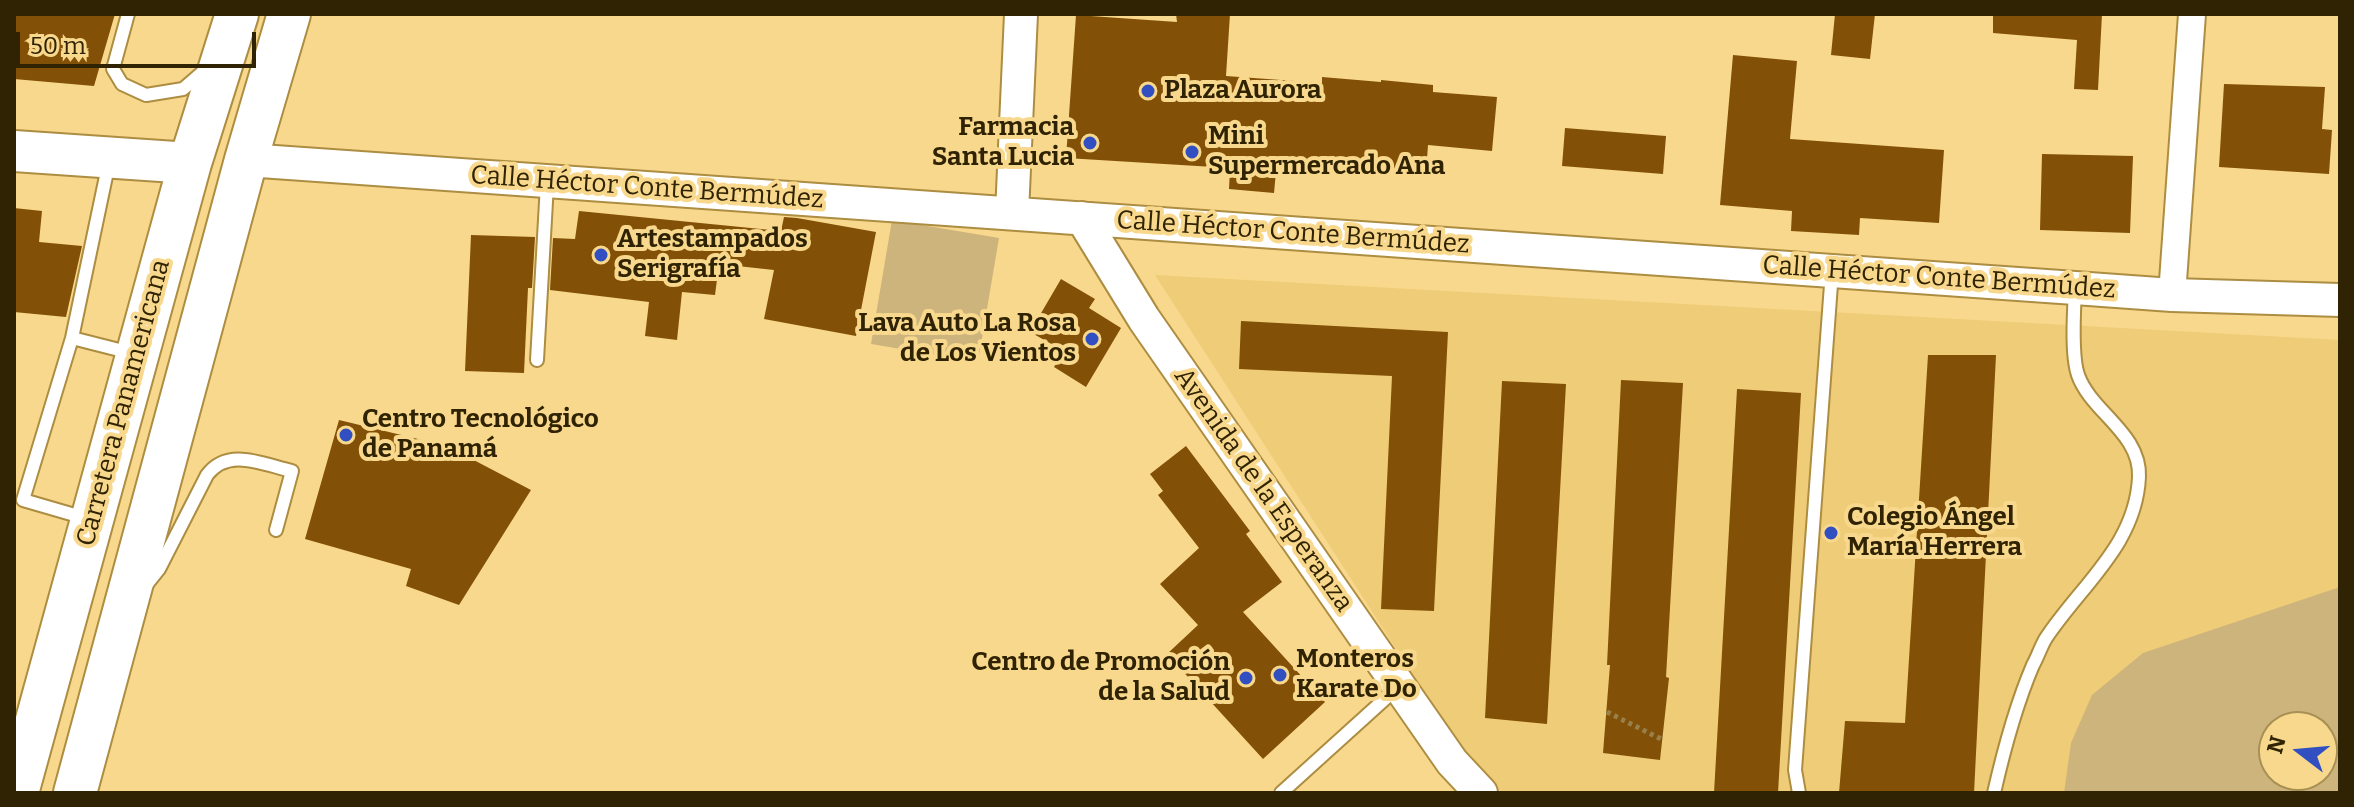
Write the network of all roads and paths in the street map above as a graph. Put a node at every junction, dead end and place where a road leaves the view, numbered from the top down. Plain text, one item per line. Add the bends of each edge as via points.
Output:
1 (128, 14) edge
2 (289, 14) edge
3 (1021, 14) edge
4 (2192, 14) edge
5 (231, 33) edge
6 (270, 80) junction
7 (14, 151) edge
8 (110, 158) junction
9 (246, 160) junction
10 (190, 163) junction
11 (547, 181) junction
12 (1012, 213) junction
13 (1082, 218) junction
14 (1832, 271) junction
15 (156, 287) junction
16 (2075, 288) junction
17 (2172, 295) junction
18 (2340, 300) edge
19 (72, 338) junction
20 (137, 355) junction
21 (537, 360) dead end
22 (92, 520) junction
23 (276, 530) dead end
24 (125, 606) junction
25 (1399, 686) junction
26 (1607, 712) dead end
27 (1663, 740) dead end
28 (17, 793) edge
29 (75, 793) edge
30 (1281, 793) edge
31 (1481, 793) edge
32 (1799, 793) edge
33 (1994, 793) edge

1 - 5 lane via 113,69 122,84 146,95 183,89
2 - 6 highway, Carretera Panamericana
3 - 12 street
4 - 17 street
5 - 10 highway, Carretera Panamericana
6 - 9 highway, Carretera Panamericana
6 - 10 highway via 225,154 212,162
7 - 8 main road
8 - 10 main road
8 - 19 lane
9 - 11 street, Calle Héctor Conte Bermúdez
9 - 15 highway via 227,162 209,182
9 - 24 highway, Carretera Panamericana
10 - 15 highway, Carretera Panamericana
11 - 12 street, Calle Héctor Conte Bermúdez
11 - 21 lane
12 - 13 street, Calle Héctor Conte Bermúdez
13 - 14 street, Calle Héctor Conte Bermúdez
13 - 25 street, Avenida de la Esperanza via 1144,319
14 - 16 street, Calle Héctor Conte Bermúdez
14 - 32 lane via 1795,770
15 - 20 highway, Carretera Panamericana
16 - 17 street, Calle Héctor Conte Bermúdez
16 - 33 lane via 2077,373 2134,453 2137,500 2128,526 2099,573 2045,639 2018,700
17 - 18 street, Calle Héctor Conte Bermúdez
19 - 20 lane
19 - 22 lane via 23,500
20 - 22 highway, Carretera Panamericana
22 - 28 highway, Carretera Panamericana
23 - 24 lane via 292,471 232,458 216,463 159,569
24 - 29 highway, Carretera Panamericana
25 - 30 lane
25 - 31 street, Avenida de la Esperanza via 1452,762
26 - 27 path

